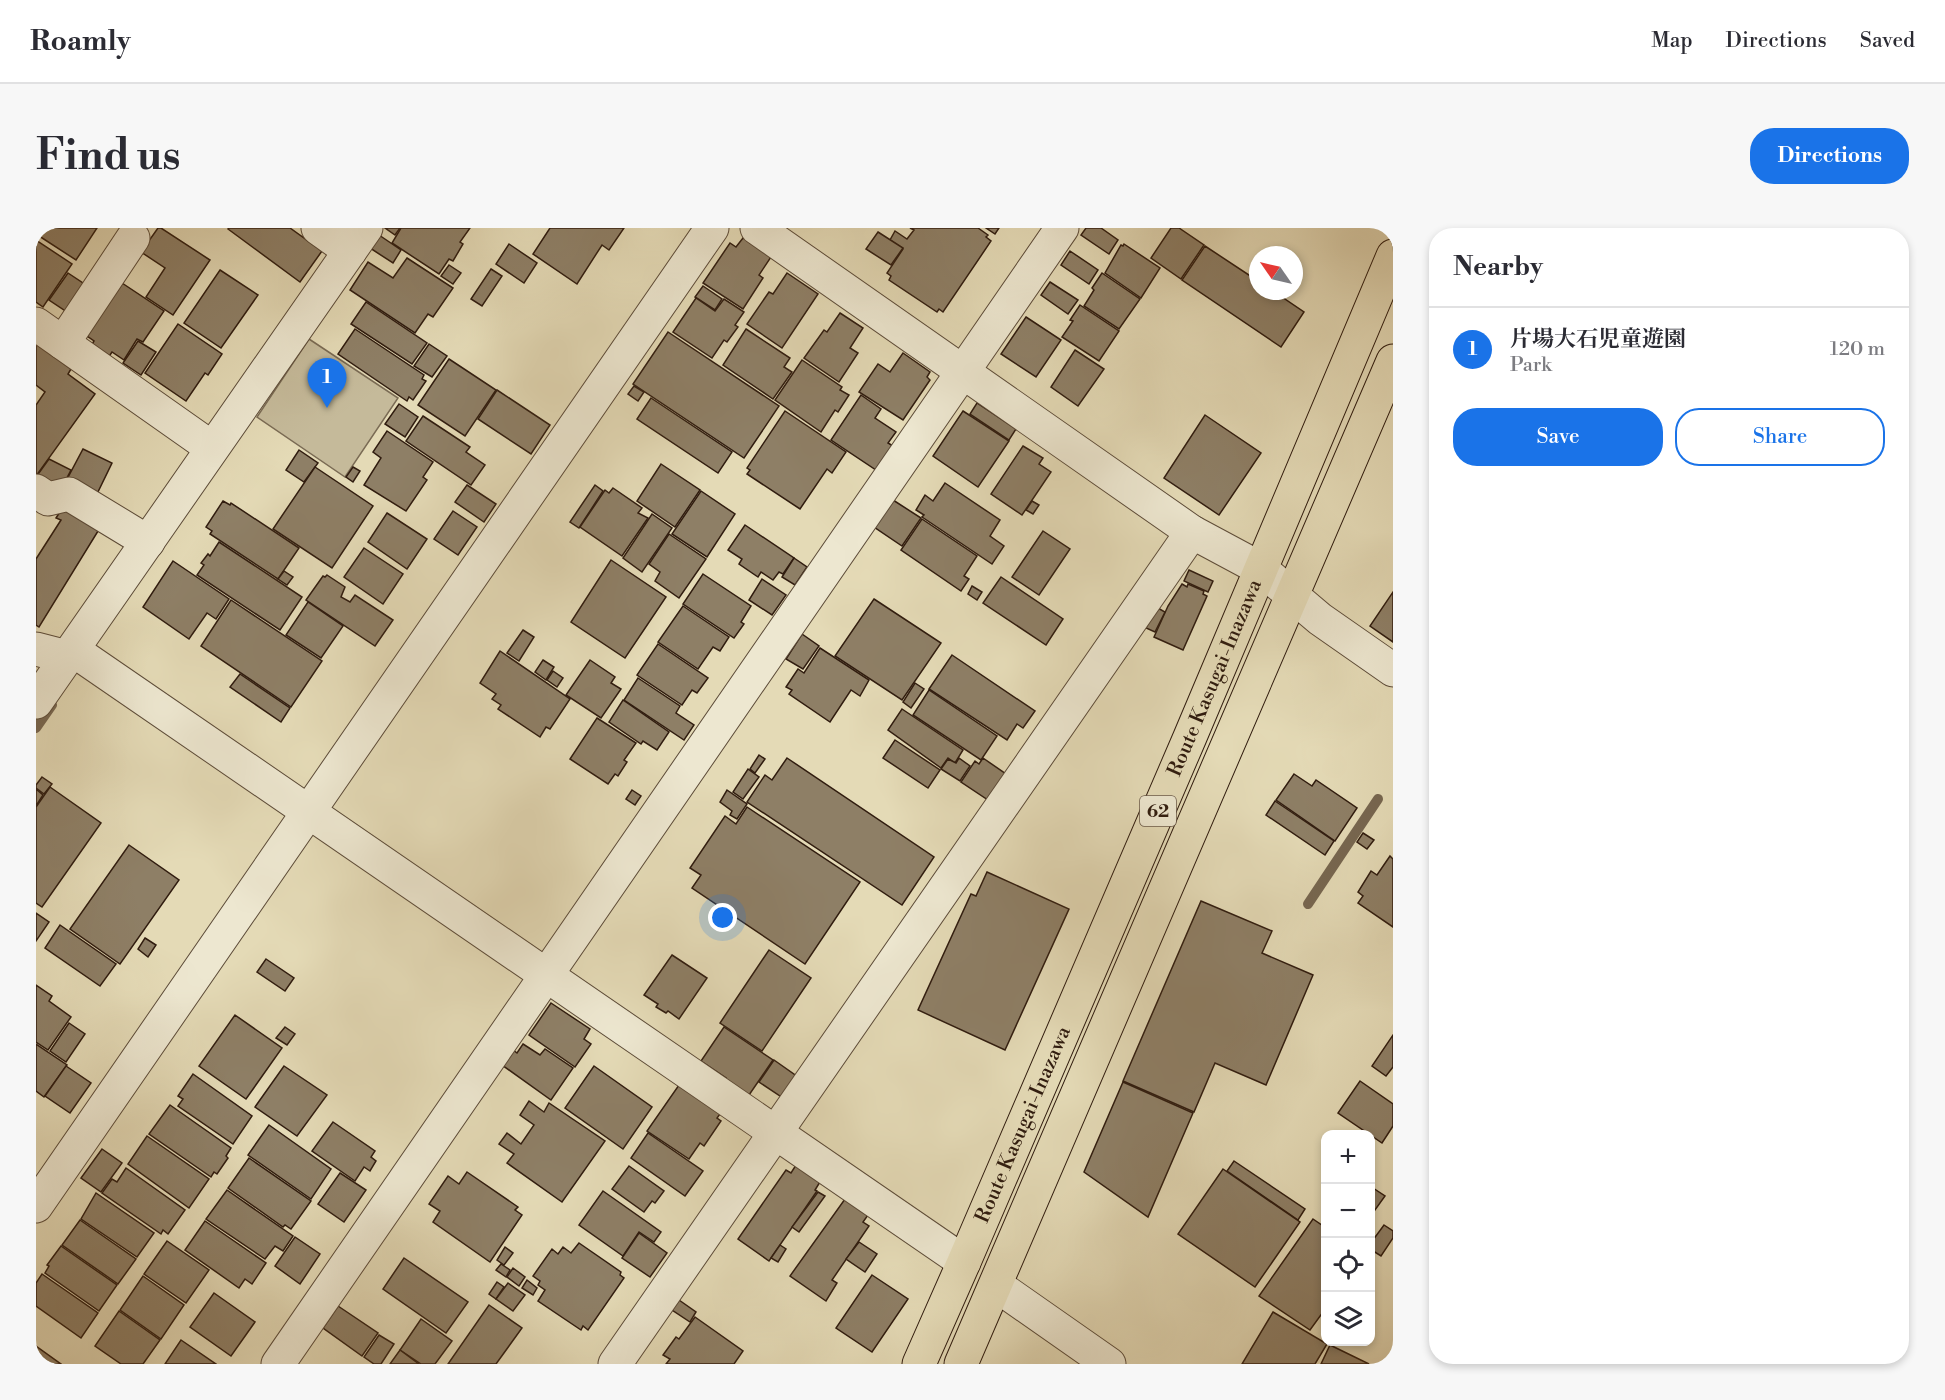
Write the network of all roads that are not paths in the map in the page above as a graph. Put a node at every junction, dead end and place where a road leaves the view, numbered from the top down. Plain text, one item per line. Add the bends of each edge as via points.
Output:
1 (318, 228) edge
2 (712, 228) edge
3 (758, 228) edge
4 (1062, 228) edge
5 (133, 238) dead end
6 (358, 240) edge
7 (1393, 256) edge
8 (36, 324) edge
9 (63, 343) junction
10 (1393, 362) edge
11 (963, 372) junction
12 (212, 448) junction
13 (36, 491) edge
14 (1192, 532) junction
15 (148, 542) junction
16 (1261, 570) junction
17 (1293, 596) junction
18 (36, 649) edge
19 (70, 653) junction
20 (1393, 669) edge
21 (36, 702) edge
22 (309, 812) junction
23 (547, 975) junction
24 (776, 1132) junction
25 (36, 1206) edge
26 (964, 1262) junction
27 (996, 1285) junction
28 (278, 1364) edge
29 (615, 1364) edge
30 (919, 1364) edge
31 (962, 1364) edge
32 (1109, 1364) edge

1 - 6 street
2 - 22 street
3 - 11 street
4 - 11 street
5 - 9 street
6 - 12 street
7 - 16 main road, Route Kasugai-Inazawa / 62
8 - 9 street
9 - 12 street
10 - 17 main road, Route Kasugai-Inazawa / 62
11 - 14 street
11 - 23 street
12 - 15 street
13 - 15 street via 48,499 69,494
14 - 16 street
14 - 24 street
15 - 19 street
16 - 17 street
16 - 26 main road, Route Kasugai-Inazawa / 62
17 - 20 street
17 - 27 main road, Route Kasugai-Inazawa / 62
18 - 19 street
19 - 21 street
19 - 22 street
22 - 23 street
22 - 25 street
23 - 24 street
23 - 28 street
24 - 26 street
24 - 29 street
26 - 30 main road, Route Kasugai-Inazawa / 62
27 - 31 main road, Route Kasugai-Inazawa / 62
27 - 32 street

